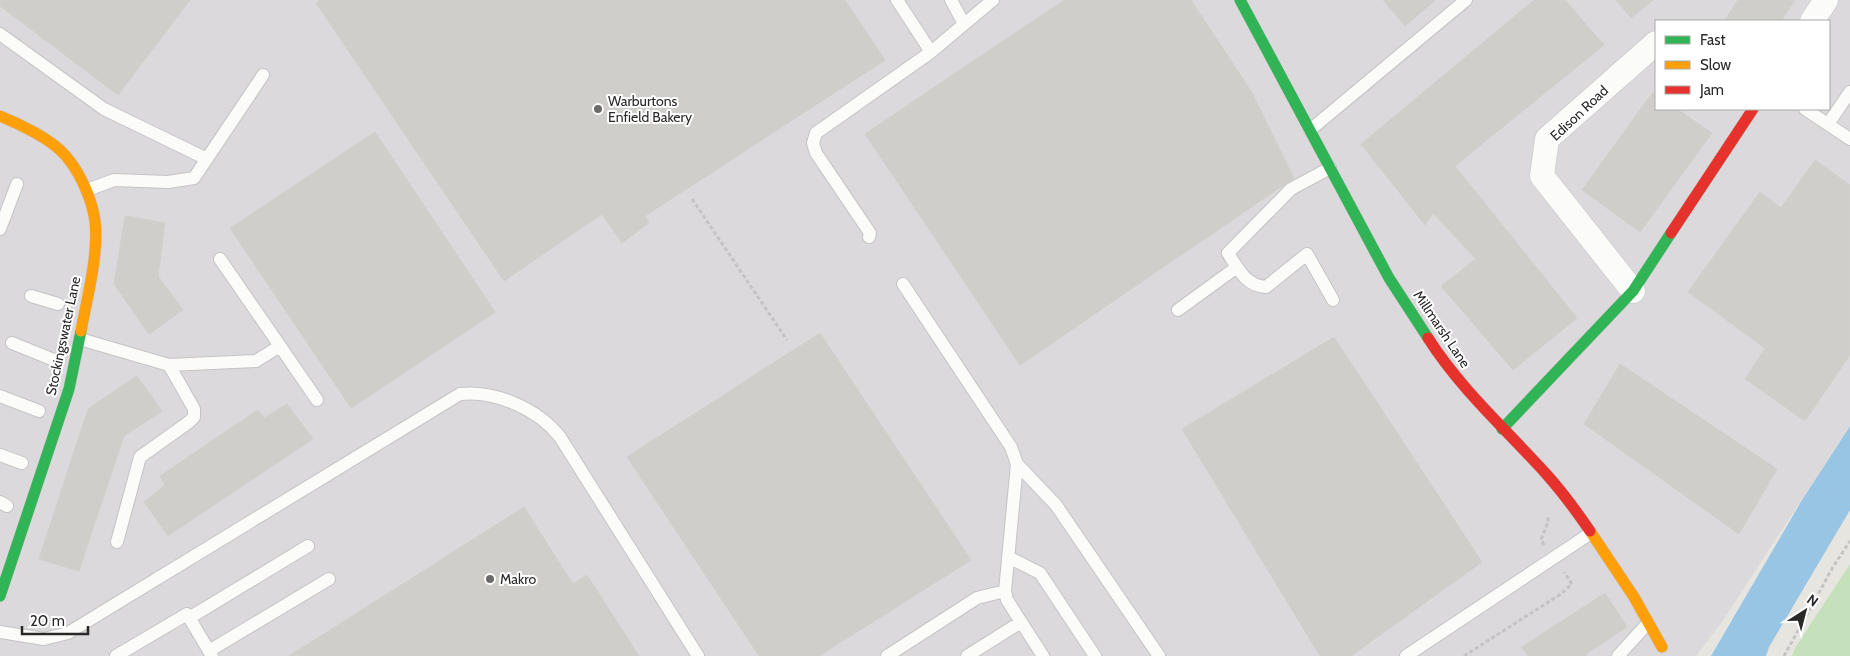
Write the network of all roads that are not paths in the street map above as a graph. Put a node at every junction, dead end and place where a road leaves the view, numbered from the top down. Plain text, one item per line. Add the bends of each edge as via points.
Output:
1 (897, 0) edge
2 (951, 0) edge
3 (993, 0) edge
4 (1240, 0) edge
5 (1466, 0) edge
6 (1826, 0) edge
7 (1813, 20) edge
8 (964, 24) junction
9 (0, 34) edge
10 (1655, 44) edge
11 (931, 52) junction
12 (263, 75) dead end
13 (1850, 92) edge
14 (1752, 110) edge
15 (1807, 110) edge
16 (0, 116) edge
17 (1828, 124) junction
18 (1310, 130) junction
19 (1850, 139) edge
20 (207, 159) junction
21 (1330, 168) junction
22 (17, 184) dead end
23 (87, 190) junction
24 (0, 229) edge
25 (870, 237) dead end
26 (220, 259) dead end
27 (1237, 266) junction
28 (903, 284) dead end
29 (1633, 291) junction
30 (31, 296) dead end
31 (1333, 300) dead end
32 (58, 304) dead end
33 (1178, 310) dead end
34 (80, 339) junction
35 (12, 343) dead end
36 (280, 346) junction
37 (54, 360) dead end
38 (169, 365) junction
39 (0, 396) edge
40 (317, 400) dead end
41 (39, 411) dead end
42 (1502, 429) junction
43 (0, 455) edge
44 (22, 463) dead end
45 (1017, 464) junction
46 (1591, 533) junction
47 (117, 542) dead end
48 (308, 546) dead end
49 (1008, 557) junction
50 (329, 579) dead end
51 (1005, 591) junction
52 (0, 596) edge
53 (189, 618) junction
54 (1021, 622) junction
55 (1648, 623) junction
56 (0, 632) edge
57 (1662, 647) dead end
58 (211, 654) edge
59 (116, 656) edge
60 (698, 656) edge
61 (886, 656) edge
62 (967, 656) edge
63 (1043, 656) edge
64 (1095, 656) edge
65 (1159, 656) edge
66 (1406, 656) edge
67 (1618, 656) edge

1 - 11 lane
2 - 8 lane
3 - 8 lane
4 - 18 street, Millmarsh Lane
5 - 18 lane
6 - 7 street
8 - 11 lane
9 - 20 lane via 104,109
10 - 29 street, Edison Road via 1547,139 1542,176
11 - 25 lane via 816,133 813,143 816,153 870,232
12 - 20 lane
13 - 17 lane
14 - 29 street
15 - 17 lane
16 - 23 street, Stockingswater Lane via 22,125 65,155
17 - 19 lane
18 - 21 street, Millmarsh Lane
20 - 23 lane via 194,178 168,182 114,180
21 - 27 lane via 1291,189 1228,254
21 - 42 street, Millmarsh Lane via 1389,278 1436,351
22 - 24 lane
23 - 34 street, Stockingswater Lane via 95,220 95,250
26 - 36 lane
27 - 31 lane via 1244,278 1257,287 1266,287 1307,254
27 - 33 lane
28 - 45 lane via 1011,447
29 - 42 street
30 - 32 lane
34 - 38 lane
34 - 52 street, Stockingswater Lane via 69,389
35 - 37 lane
36 - 38 lane via 256,362
36 - 40 lane
38 - 47 lane via 194,409 194,417 140,457
39 - 41 lane
42 - 46 street, Millmarsh Lane via 1549,478
43 - 44 lane
45 - 49 lane
45 - 65 lane via 1056,506
46 - 55 street, Millmarsh Lane
46 - 66 lane
48 - 53 lane
49 - 51 lane
49 - 64 lane via 1040,573
50 - 58 lane
51 - 54 lane
51 - 61 lane via 977,598
53 - 58 lane
53 - 59 lane via 187,614
54 - 62 lane
54 - 63 lane
55 - 57 street, Millmarsh Lane
55 - 67 lane
56 - 60 lane via 44,639 68,633 460,394 471,393 510,402 552,427

